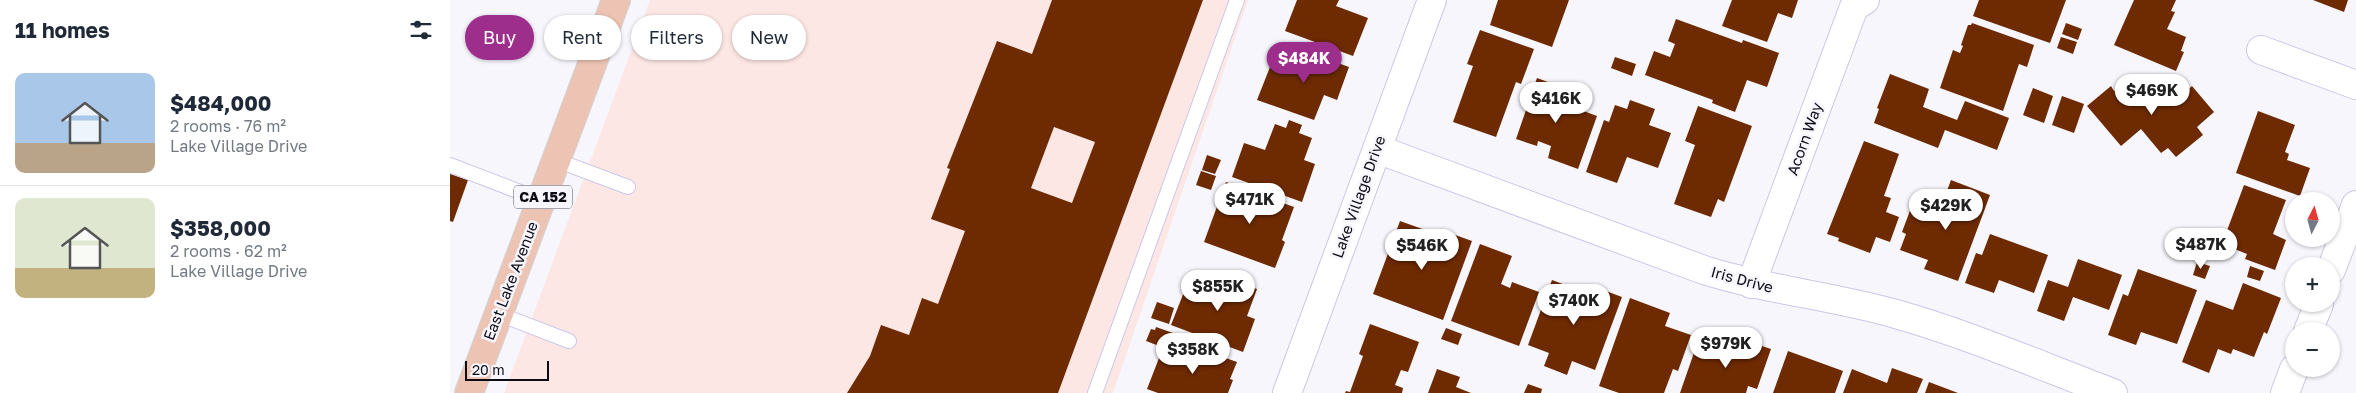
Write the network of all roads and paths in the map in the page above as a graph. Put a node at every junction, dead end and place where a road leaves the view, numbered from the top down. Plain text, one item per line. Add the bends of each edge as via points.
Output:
1 (616, 0) edge
2 (1237, 0) edge
3 (1865, 0) edge
4 (1428, 1) edge
5 (2261, 50) dead end
6 (2356, 85) edge
7 (1377, 149) junction
8 (556, 160) junction
9 (450, 165) edge
10 (628, 186) dead end
11 (541, 200) junction
12 (2356, 205) edge
13 (2336, 257) edge
14 (1751, 284) junction
15 (499, 314) junction
16 (569, 342) dead end
17 (2291, 377) edge
18 (468, 393) edge
19 (1095, 393) edge
20 (1287, 393) edge
21 (2113, 393) edge
22 (2285, 393) edge

1 - 8 main road, East Lake Avenue / CA 152
2 - 19 lane
3 - 14 street, Acorn Way via 1854,7
4 - 7 street, Lake Village Drive
5 - 6 street
7 - 14 street, Iris Drive via 1676,260
7 - 20 street, Lake Village Drive
8 - 10 lane
8 - 11 main road, East Lake Avenue / CA 152
9 - 11 lane
11 - 15 main road, East Lake Avenue / CA 152
12 - 13 street
14 - 21 street, Iris Drive via 1897,314
15 - 16 lane
15 - 18 main road, East Lake Avenue / CA 152
17 - 22 street

